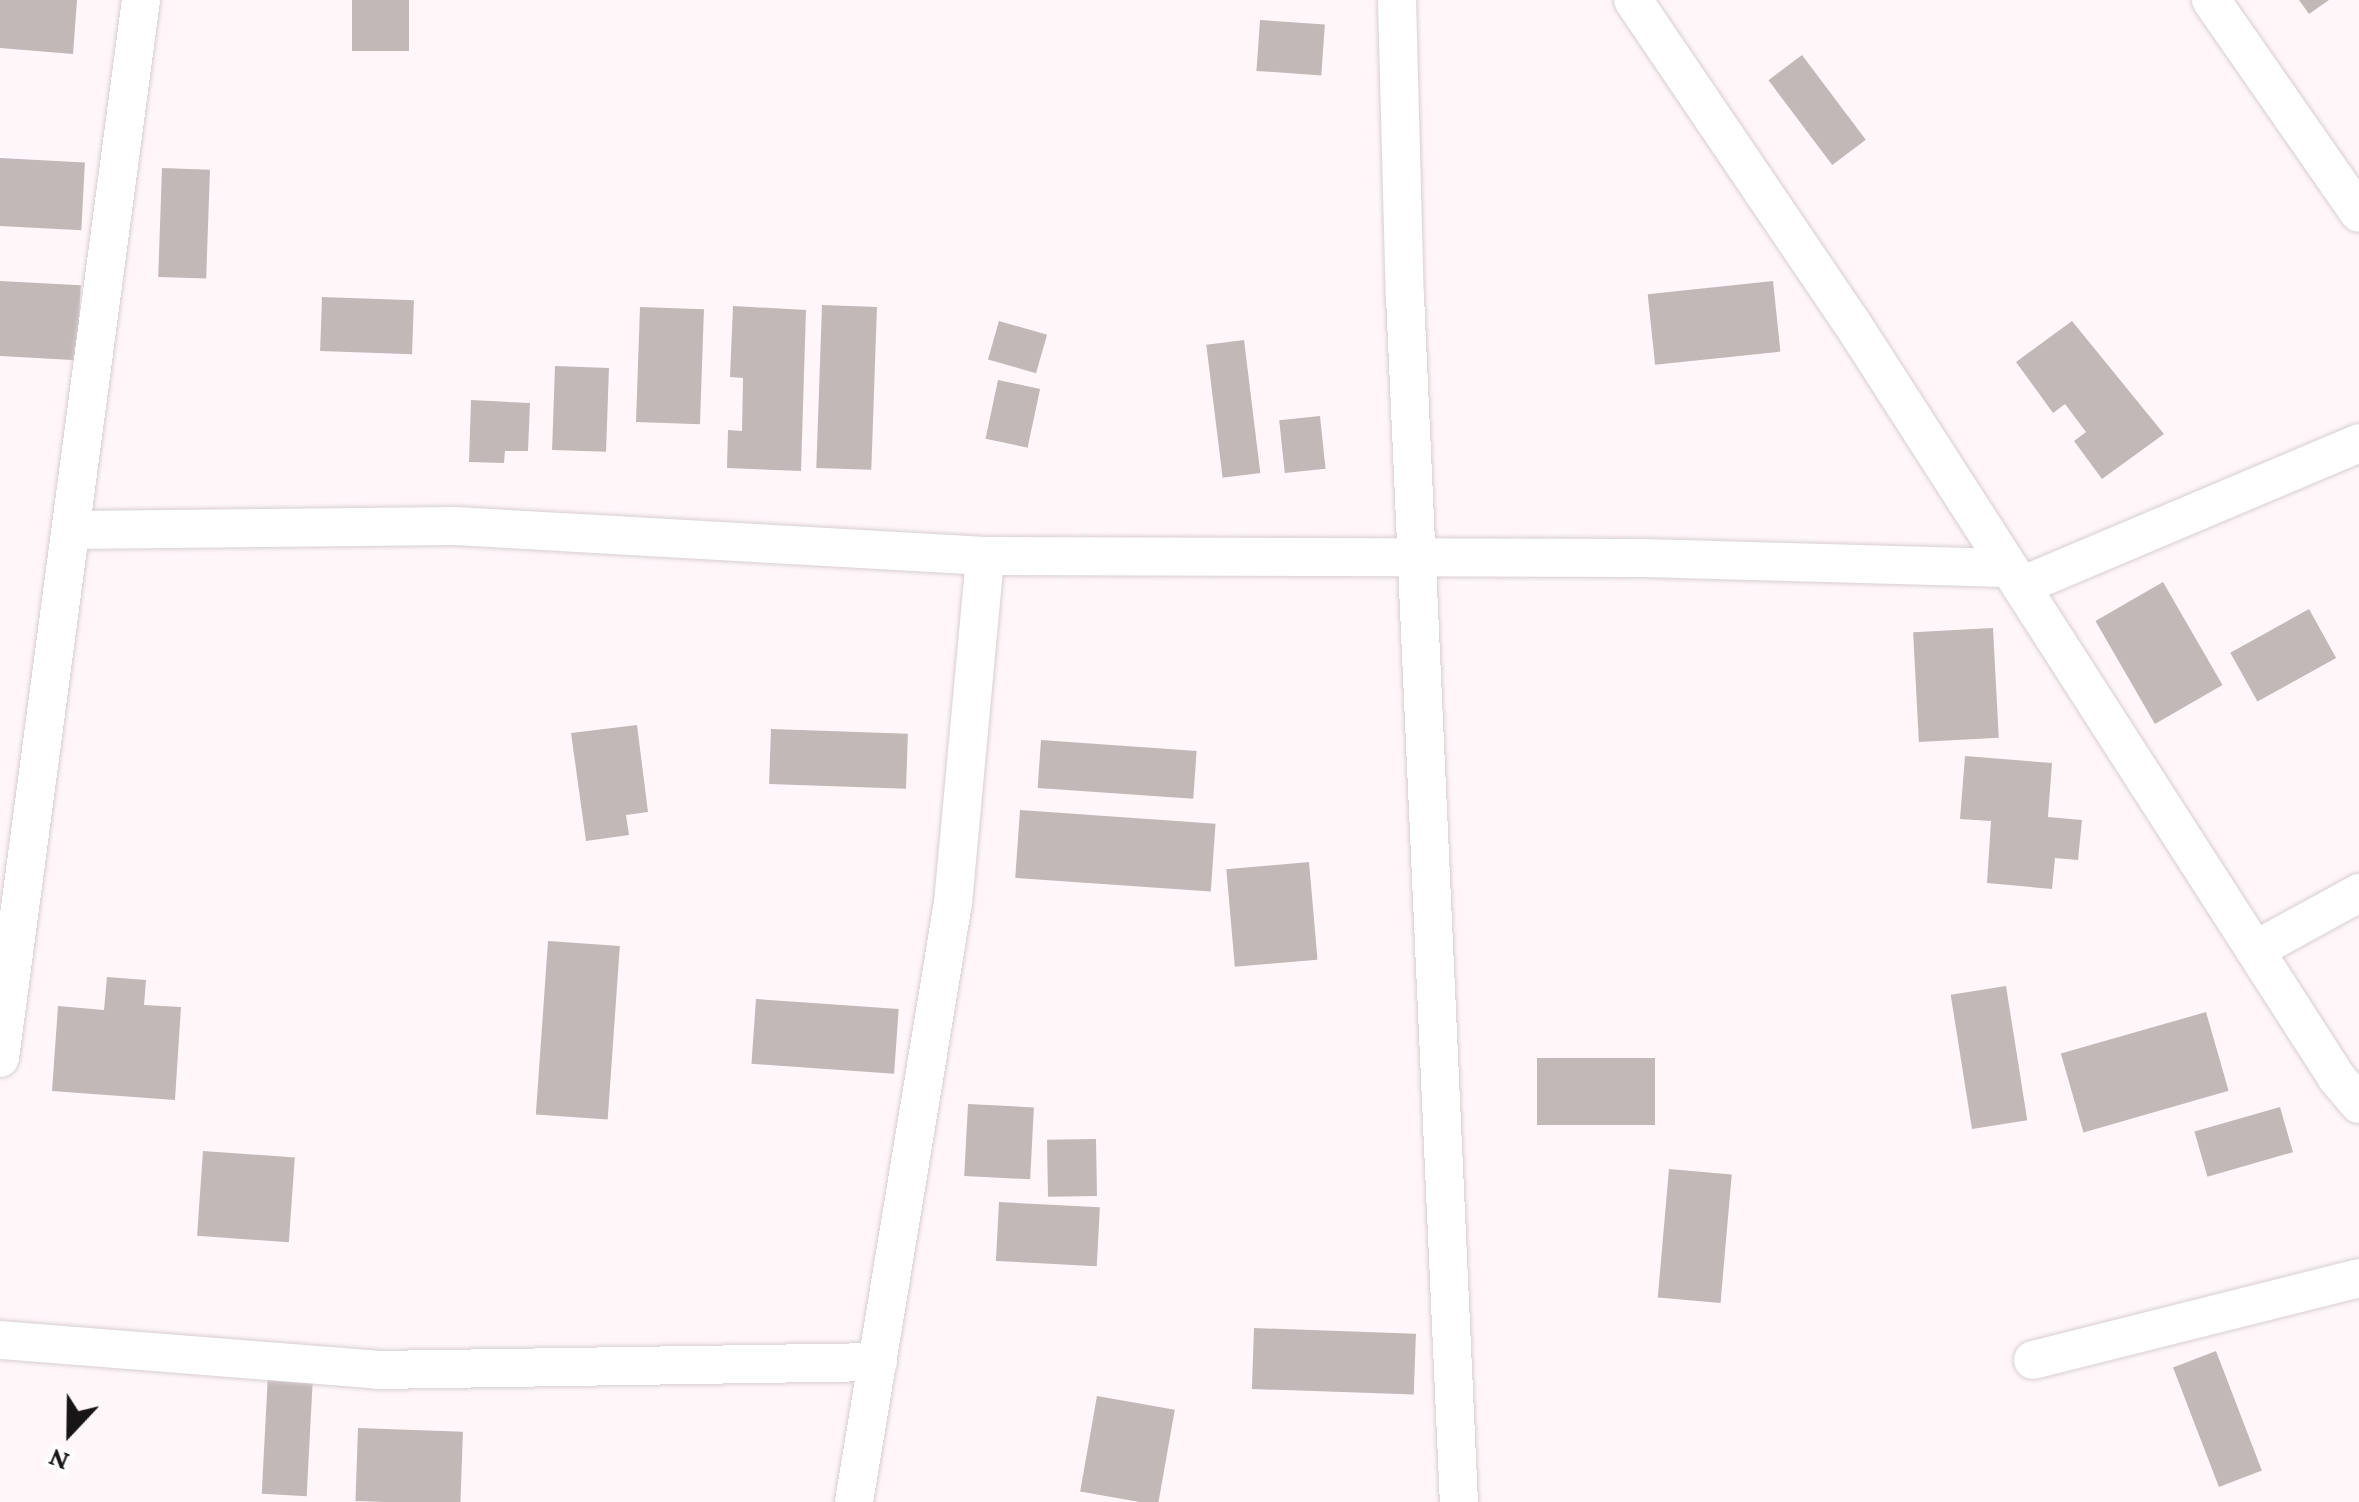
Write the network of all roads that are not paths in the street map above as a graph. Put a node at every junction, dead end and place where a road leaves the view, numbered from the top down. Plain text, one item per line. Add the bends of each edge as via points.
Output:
1 (140, 0) edge
2 (1397, 0) edge
3 (1633, 0) edge
4 (2211, 0) edge
5 (2359, 213) edge
6 (2359, 443) edge
7 (73, 530) junction
8 (1416, 555) junction
9 (985, 556) junction
10 (2015, 577) junction
11 (17, 787) edge
12 (2359, 893) edge
13 (2254, 950) junction
14 (0, 1058) edge
15 (2359, 1104) edge
16 (2359, 1278) edge
17 (0, 1340) edge
18 (2033, 1360) dead end
19 (878, 1362) junction
20 (854, 1502) edge
21 (1459, 1502) edge

1 - 7 street
2 - 8 street
3 - 10 street
4 - 5 street
6 - 10 street
7 - 9 street via 455,526
7 - 11 street
8 - 9 street
8 - 10 street
8 - 21 street
9 - 19 street via 953,904
10 - 13 street
11 - 14 street
12 - 13 street
13 - 15 street
16 - 18 street
17 - 19 street via 377,1370
19 - 20 street

